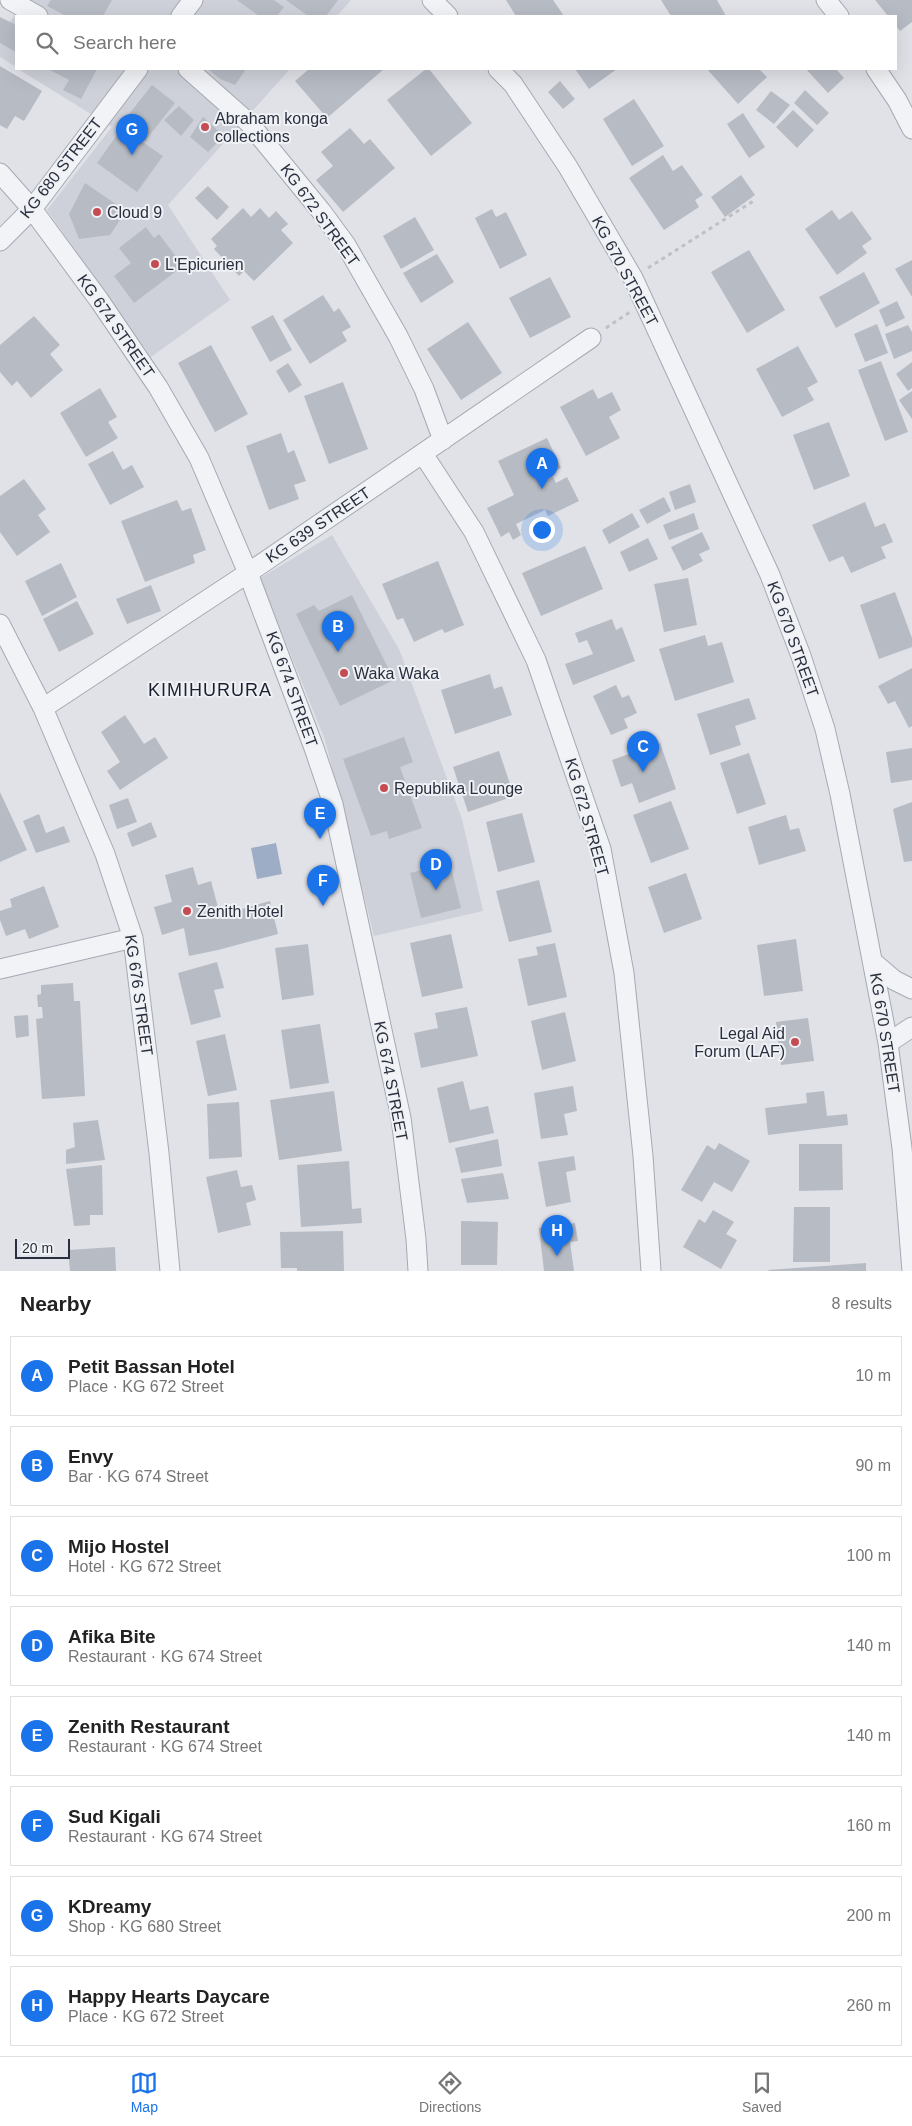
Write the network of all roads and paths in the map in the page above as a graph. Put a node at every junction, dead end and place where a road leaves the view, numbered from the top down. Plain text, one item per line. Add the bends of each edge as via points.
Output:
1 (10, 0) edge
2 (193, 0) edge
3 (432, 0) edge
4 (826, 0) edge
5 (36, 15) edge
6 (182, 15) edge
7 (447, 15) edge
8 (838, 15) edge
9 (133, 70) edge
10 (189, 70) edge
11 (499, 70) edge
12 (877, 70) edge
13 (912, 129) edge
14 (0, 173) edge
15 (755, 200) dead end
16 (32, 209) junction
17 (0, 241) edge
18 (632, 278) junction
19 (644, 303) junction
20 (591, 338) joint
21 (443, 440) junction
22 (424, 454) junction
23 (248, 573) junction
24 (0, 624) edge
25 (43, 708) junction
26 (133, 938) junction
27 (873, 962) junction
28 (0, 969) edge
29 (912, 989) edge
30 (912, 1027) edge
31 (888, 1043) junction
32 (170, 1271) edge
33 (418, 1271) edge
34 (650, 1271) edge
35 (912, 1271) edge

1 - 5 street
2 - 6 street
3 - 7 street
4 - 8 street
9 - 16 street, KG 680 STREET
10 - 21 street, KG 672 STREET via 249,123 346,245 398,336 424,389
11 - 18 street, KG 670 STREET via 513,84 568,167
12 - 13 street
14 - 16 street, KG 674 STREET
15 - 18 path
16 - 17 street, KG 680 STREET
16 - 23 street, KG 674 STREET via 158,387 199,458
18 - 19 street, KG 670 STREET
19 - 20 path
19 - 27 street, KG 670 STREET via 770,575 801,656 825,729
20 - 21 street, KG 639 STREET
21 - 22 street, KG 639 STREET
22 - 23 street, KG 639 STREET
22 - 34 street, KG 672 STREET via 474,532 536,660 601,849 624,973 643,1156
23 - 25 street, KG 639 STREET
23 - 33 street, KG 674 STREET via 333,804 400,1118
24 - 25 street, KG 676 STREET
25 - 26 street, KG 676 STREET via 105,854
26 - 28 street
26 - 32 street, KG 676 STREET
27 - 29 street via 894,980
27 - 31 street, KG 670 STREET
30 - 31 street
31 - 35 street, KG 670 STREET via 902,1148

